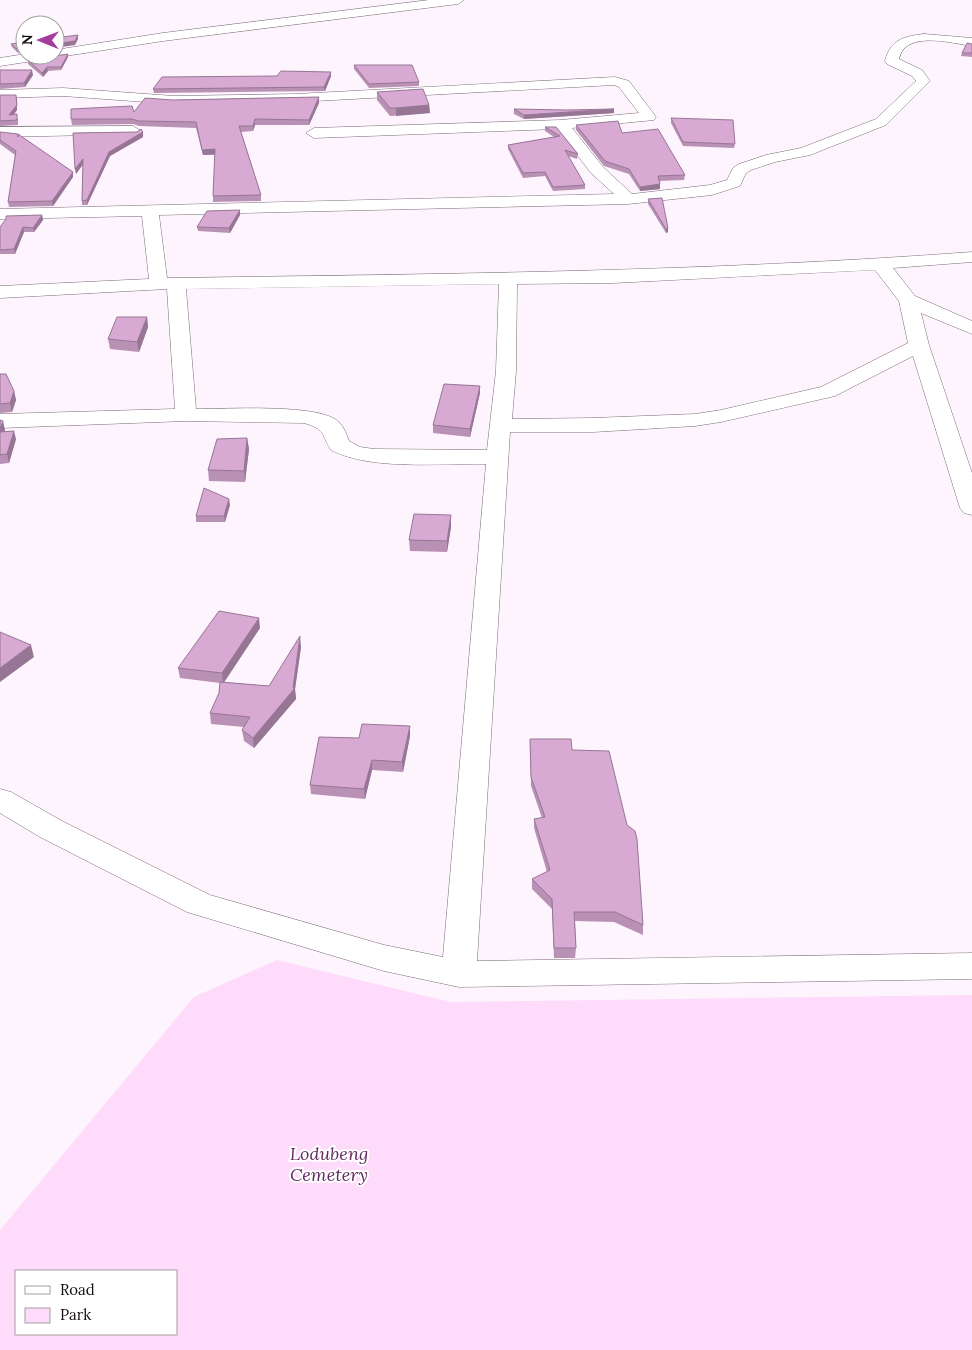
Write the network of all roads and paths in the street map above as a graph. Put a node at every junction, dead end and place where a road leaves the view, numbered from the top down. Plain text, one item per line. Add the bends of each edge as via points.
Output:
1 (458, 0) edge
2 (972, 42) edge
3 (65, 52) edge
4 (15, 60) edge
5 (0, 62) edge
6 (0, 94) edge
7 (561, 124) junction
8 (133, 131) edge
9 (0, 132) edge
10 (314, 133) dead end
11 (628, 199) junction
12 (150, 211) junction
13 (0, 214) edge
14 (972, 257) edge
15 (880, 264) junction
16 (508, 279) junction
17 (168, 285) junction
18 (0, 292) edge
19 (908, 300) junction
20 (968, 324) edge
21 (919, 345) junction
22 (186, 415) junction
23 (0, 421) edge
24 (500, 426) junction
25 (496, 457) junction
26 (972, 508) edge
27 (0, 799) edge
28 (972, 966) edge
29 (459, 974) junction

1 - 3 street
2 - 11 street via 921,37 906,40 896,48 892,61 917,73 923,81 881,122 806,152 745,167 739,171 734,183 727,187
4 - 5 street
6 - 7 street via 63,92 174,100 249,99 615,82 624,84 649,117
7 - 10 street
7 - 11 street via 597,170
8 - 9 street
11 - 12 street
12 - 13 street
12 - 17 street
14 - 15 street
15 - 16 street
15 - 19 street
16 - 17 street
16 - 24 street via 506,371
17 - 18 street
17 - 22 street
19 - 20 street
19 - 21 street
21 - 24 street via 828,392 721,416 696,420
21 - 26 street
22 - 23 street
22 - 25 street via 315,419 328,423 334,430 338,445 363,455
24 - 25 street
25 - 29 street
27 - 29 street via 51,829 199,904 384,958
28 - 29 street

